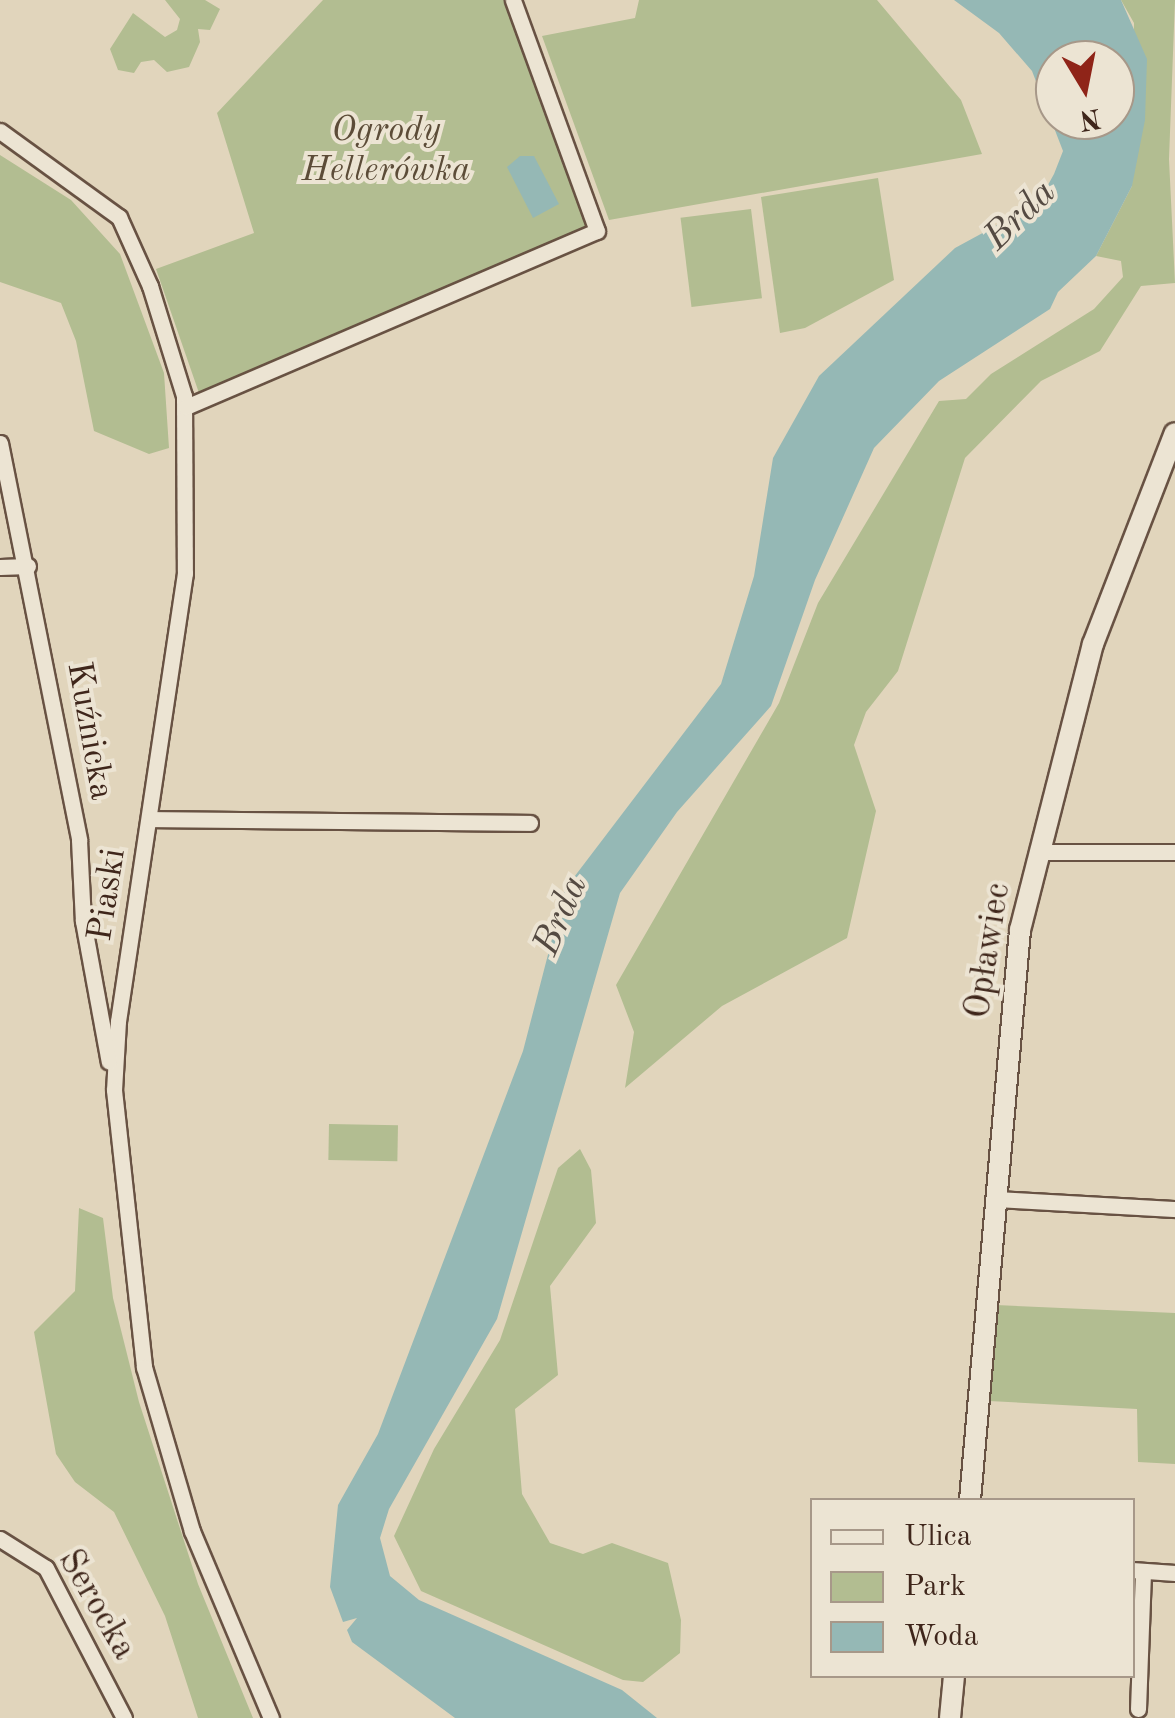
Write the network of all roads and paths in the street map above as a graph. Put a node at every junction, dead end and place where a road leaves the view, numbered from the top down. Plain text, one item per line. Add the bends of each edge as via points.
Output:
1 (513, 0) edge
2 (0, 131) edge
3 (186, 407) junction
4 (1175, 433) edge
5 (0, 444) edge
6 (0, 566) edge
7 (28, 566) junction
8 (150, 818) junction
9 (530, 823) dead end
10 (1041, 852) junction
11 (1175, 852) edge
12 (114, 1090) junction
13 (995, 1199) junction
14 (1175, 1209) edge
15 (970, 1498) edge
16 (0, 1539) edge
17 (1138, 1571) edge
18 (1175, 1573) edge
19 (954, 1678) edge
20 (1138, 1709) dead end
21 (124, 1718) edge
22 (271, 1718) edge
23 (950, 1718) edge

1 - 3 street via 596,231
2 - 3 street, Piaski via 119,217 150,286
3 - 8 street, Piaski via 185,573
4 - 10 street, Opławiec via 1093,644
5 - 7 street, Kuźnicka
6 - 7 street
7 - 12 street, Kuźnicka via 79,840 83,921
8 - 9 street
8 - 12 street, Piaski via 118,1021
10 - 11 street
10 - 13 street, Opławiec via 1018,948
12 - 22 street, Piaski via 144,1367 202,1558
13 - 14 street
13 - 15 street, Opławiec
16 - 21 street, Serocka via 46,1568
17 - 18 street
17 - 20 street
19 - 23 street

